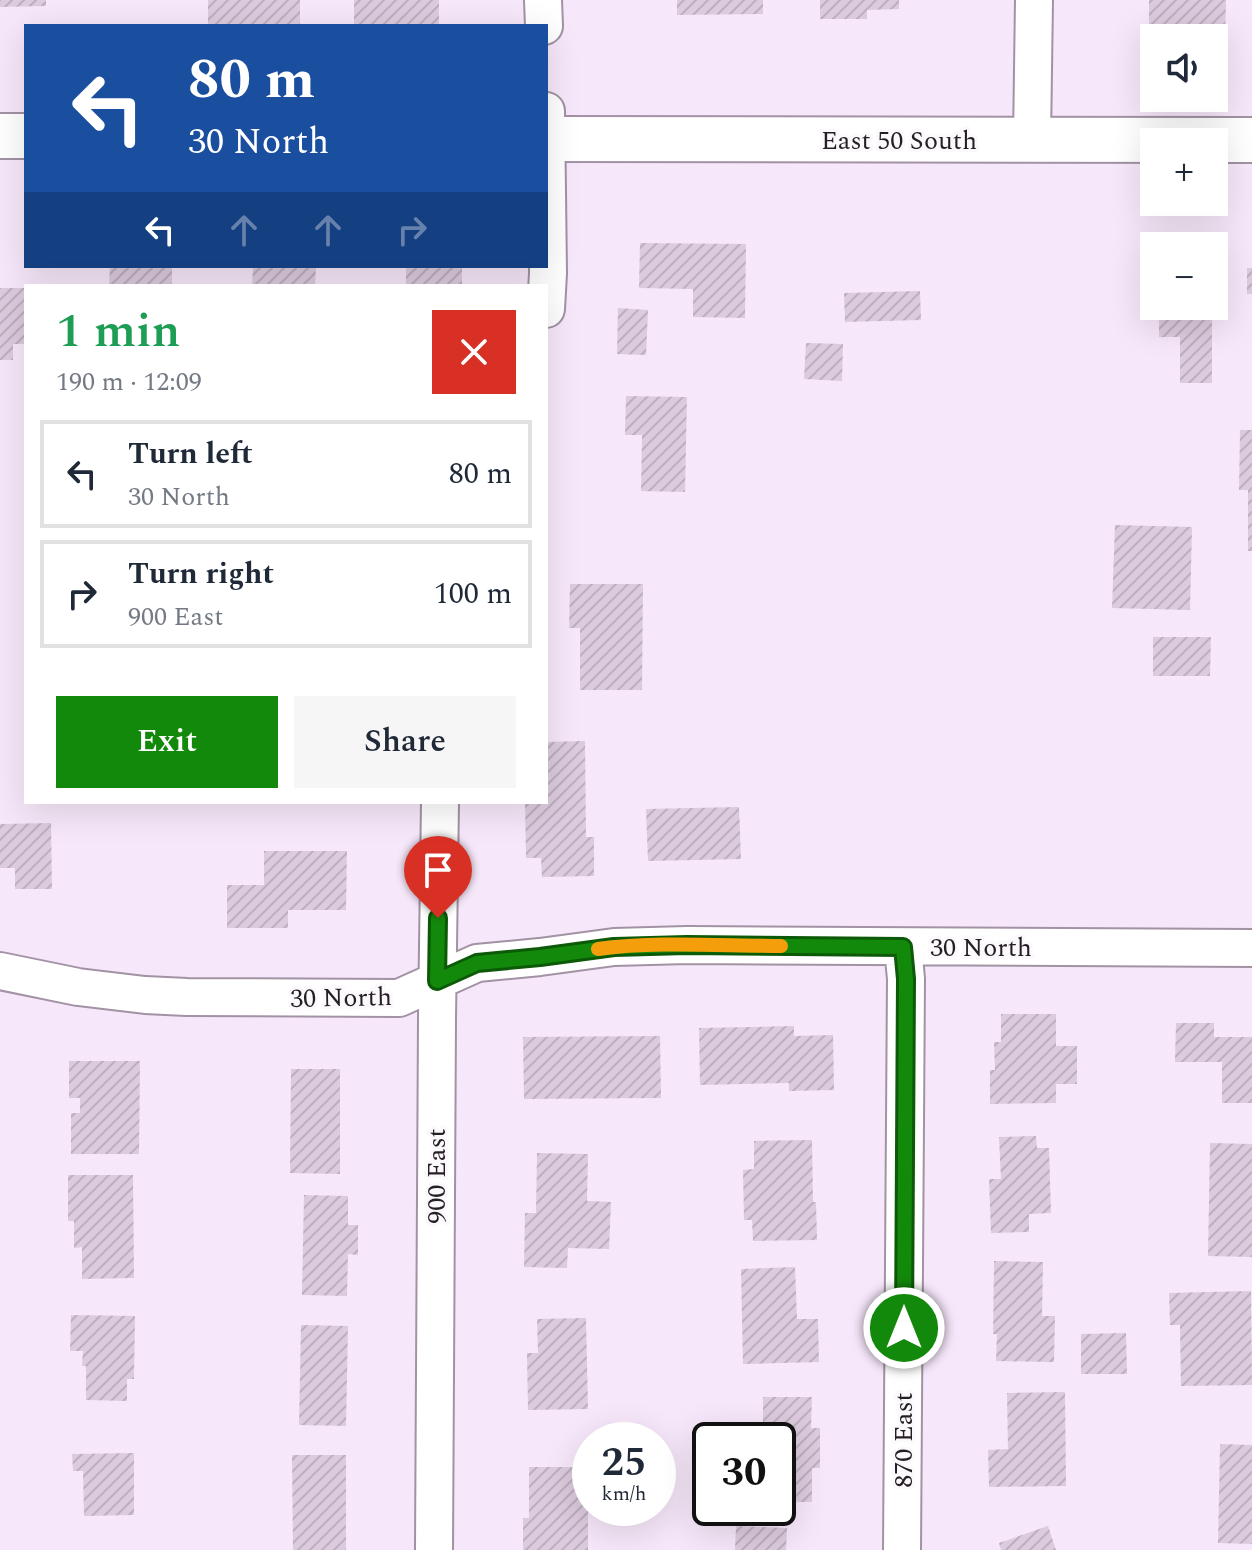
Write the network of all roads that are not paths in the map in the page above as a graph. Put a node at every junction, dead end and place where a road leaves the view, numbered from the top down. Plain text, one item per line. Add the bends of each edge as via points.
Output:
1 (543, 0) edge
2 (1034, 0) edge
3 (544, 24) edge
4 (548, 130) edge
5 (0, 136) edge
6 (24, 136) edge
7 (1032, 140) junction
8 (1252, 140) edge
9 (440, 804) edge
10 (903, 947) junction
11 (1252, 948) edge
12 (0, 971) edge
13 (437, 981) junction
14 (434, 1550) edge
15 (902, 1550) edge

1 - 3 street
2 - 7 street
4 - 7 main road, East 50 South
5 - 6 main road
7 - 8 main road, East 50 South
9 - 13 street, 900 East
10 - 11 street, 30 North
10 - 13 street, 30 North via 614,947 477,963
10 - 15 street, 870 East
12 - 13 street, 30 North via 78,987 187,997 399,998
13 - 14 street, 900 East

